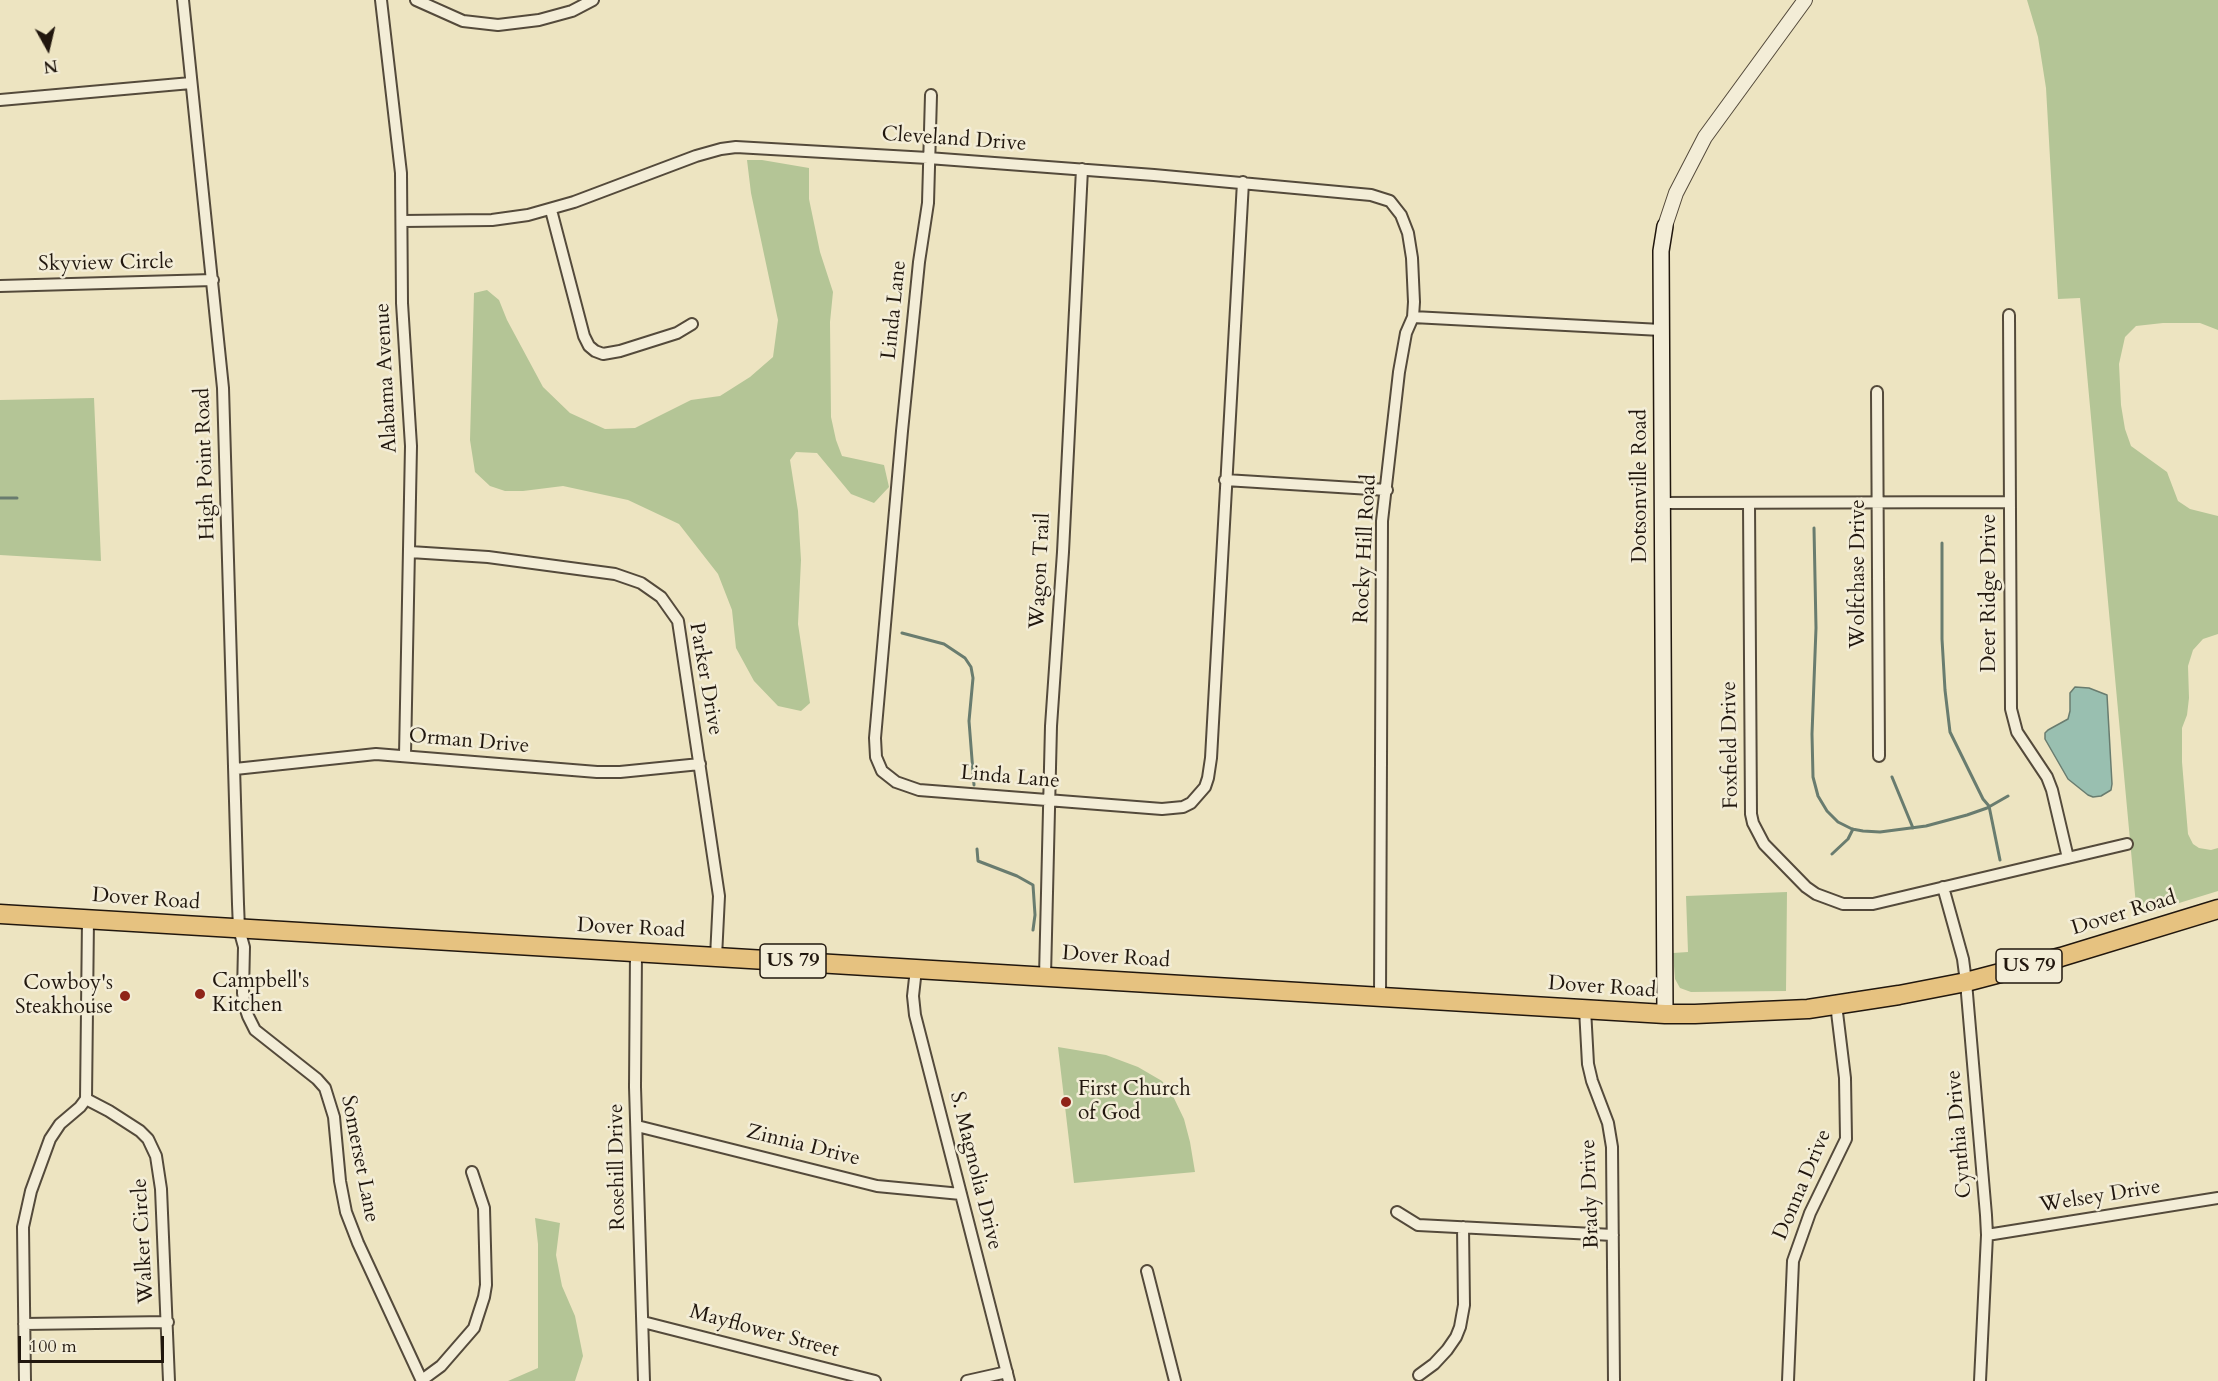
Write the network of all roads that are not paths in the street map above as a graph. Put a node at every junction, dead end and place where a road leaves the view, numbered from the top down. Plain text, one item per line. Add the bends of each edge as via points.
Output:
1 (183, 0) edge
2 (381, 0) edge
3 (416, 0) edge
4 (593, 0) edge
5 (1805, 0) edge
6 (191, 83) junction
7 (931, 95) dead end
8 (0, 100) edge
9 (928, 158) junction
10 (1082, 169) junction
11 (1243, 182) junction
12 (551, 210) junction
13 (403, 221) junction
14 (1665, 226) joint
15 (213, 280) junction
16 (0, 286) edge
17 (2008, 315) dead end
18 (1413, 317) junction
19 (692, 324) dead end
20 (1661, 330) junction
21 (1877, 392) dead end
22 (1225, 480) junction
23 (1387, 490) junction
24 (1878, 502) junction
25 (2010, 502) junction
26 (1662, 503) junction
27 (1749, 504) junction
28 (410, 552) junction
29 (405, 755) junction
30 (1879, 756) dead end
31 (700, 764) junction
32 (235, 769) junction
33 (1050, 801) junction
34 (2127, 844) dead end
35 (2068, 858) junction
36 (1942, 887) junction
37 (2218, 909) edge
38 (0, 914) edge
39 (88, 919) junction
40 (239, 929) junction
41 (636, 952) junction
42 (716, 957) junction
43 (916, 969) junction
44 (1045, 976) junction
45 (1966, 982) junction
46 (1380, 997) junction
47 (1836, 1004) junction
48 (1585, 1009) junction
49 (1665, 1014) junction
50 (86, 1099) junction
51 (637, 1126) junction
52 (472, 1172) dead end
53 (961, 1194) junction
54 (2218, 1198) edge
55 (1397, 1212) dead end
56 (1463, 1227) junction
57 (1613, 1235) junction
58 (1987, 1235) junction
59 (1147, 1271) dead end
60 (168, 1322) junction
61 (643, 1322) junction
62 (24, 1324) junction
63 (1419, 1375) dead end
64 (1008, 1377) edge
65 (25, 1381) edge
66 (169, 1381) edge
67 (422, 1381) edge
68 (644, 1381) edge
69 (875, 1381) edge
70 (967, 1381) edge
71 (1175, 1381) edge
72 (1614, 1381) edge
73 (1788, 1381) edge
74 (1980, 1381) edge

1 - 6 street, High Point Road
2 - 13 street, Alabama Avenue
3 - 4 street via 463,21 498,25 539,20 572,11
5 - 14 street, Dotsonville Road via 1705,137 1676,193
6 - 8 street
6 - 15 street, High Point Road
7 - 9 street, Linda Lane
9 - 10 street, Cleveland Drive
9 - 12 street, Cleveland Drive via 757,147 721,149
9 - 33 street, Linda Lane via 928,203 901,439 875,731 876,757 887,776 919,790
10 - 11 street, Cleveland Drive
10 - 33 street, Wagon Trail
11 - 18 street, Cleveland Drive via 1371,195 1390,201 1401,214 1408,233
11 - 22 street, Linda Lane
12 - 13 street, Cleveland Drive via 492,220
12 - 19 street via 585,336 595,351 620,351 677,333
13 - 28 street, Alabama Avenue via 402,303 411,446
14 - 20 main road, Dotsonville Road via 1661,251
15 - 16 street, Skyview Circle
15 - 32 street, High Point Road via 226,445
17 - 25 street, Deer Ridge Drive
18 - 20 street
18 - 23 street, Rocky Hill Road via 1399,372
20 - 26 main road, Dotsonville Road
21 - 24 street, Wolfchase Drive
22 - 23 street
22 - 33 street, Linda Lane via 1211,758 1205,787 1191,803 1174,808
23 - 46 street, Rocky Hill Road via 1382,521
24 - 25 street
24 - 27 street
24 - 30 street, Wolfchase Drive
25 - 35 street, Deer Ridge Drive via 2012,718 2047,777
26 - 27 street
26 - 49 main road, Dotsonville Road
27 - 36 street, Foxfield Drive via 1750,798 1758,834 1770,852 1806,887 1843,904 1873,904
28 - 29 street, Alabama Avenue
28 - 31 street, Parker Drive via 488,557 615,574 641,583 661,597 678,621
29 - 31 street, Orman Drive via 597,772
29 - 32 street, Orman Drive via 376,754
31 - 42 street, Parker Drive via 719,896
32 - 40 street, High Point Road
33 - 44 street, Wagon Trail
34 - 35 street, Foxfield Drive
35 - 36 street, Foxfield Drive
36 - 45 street, Cynthia Drive
37 - 45 main road, Dover Road / US 79
38 - 39 main road, Dover Road / US 79
39 - 40 main road, Dover Road / US 79
39 - 50 street
40 - 41 main road, Dover Road / US 79
40 - 67 street, Somerset Lane via 244,947 243,993 248,1017 263,1038 325,1088 334,1117 346,1212
41 - 42 main road, Dover Road / US 79
41 - 51 street, Rosehill Drive
42 - 43 main road, Dover Road / US 79
43 - 44 main road, Dover Road / US 79
43 - 53 street, S. Magnolia Drive via 915,1015
44 - 46 main road, Dover Road / US 79
45 - 47 main road, Dover Road / US 79
45 - 58 street, Cynthia Drive
46 - 48 main road, Dover Road / US 79
47 - 49 main road, Dover Road / US 79 via 1749,1013
47 - 73 street, Donna Drive via 1845,1082 1846,1139 1810,1213 1793,1261
48 - 49 main road, Dover Road / US 79
48 - 57 street, Brady Drive via 1588,1064 1610,1134
50 - 60 street, Walker Circle via 140,1131 156,1156
50 - 62 street via 50,1138 27,1205 21,1238
51 - 53 street, Zinnia Drive via 877,1185
51 - 61 street, Rosehill Drive
52 - 67 street via 484,1208 484,1297 474,1328 441,1366
53 - 64 street, S. Magnolia Drive
54 - 58 street, Welsey Drive
55 - 56 street via 1418,1225
56 - 57 street
56 - 63 street via 1464,1305 1460,1327 1447,1350
57 - 72 street, Brady Drive
58 - 74 street, Cynthia Drive
59 - 71 street
60 - 62 street
60 - 66 street, Walker Circle
61 - 68 street, Rosehill Drive
61 - 69 street, Mayflower Street
62 - 65 street
64 - 70 street

